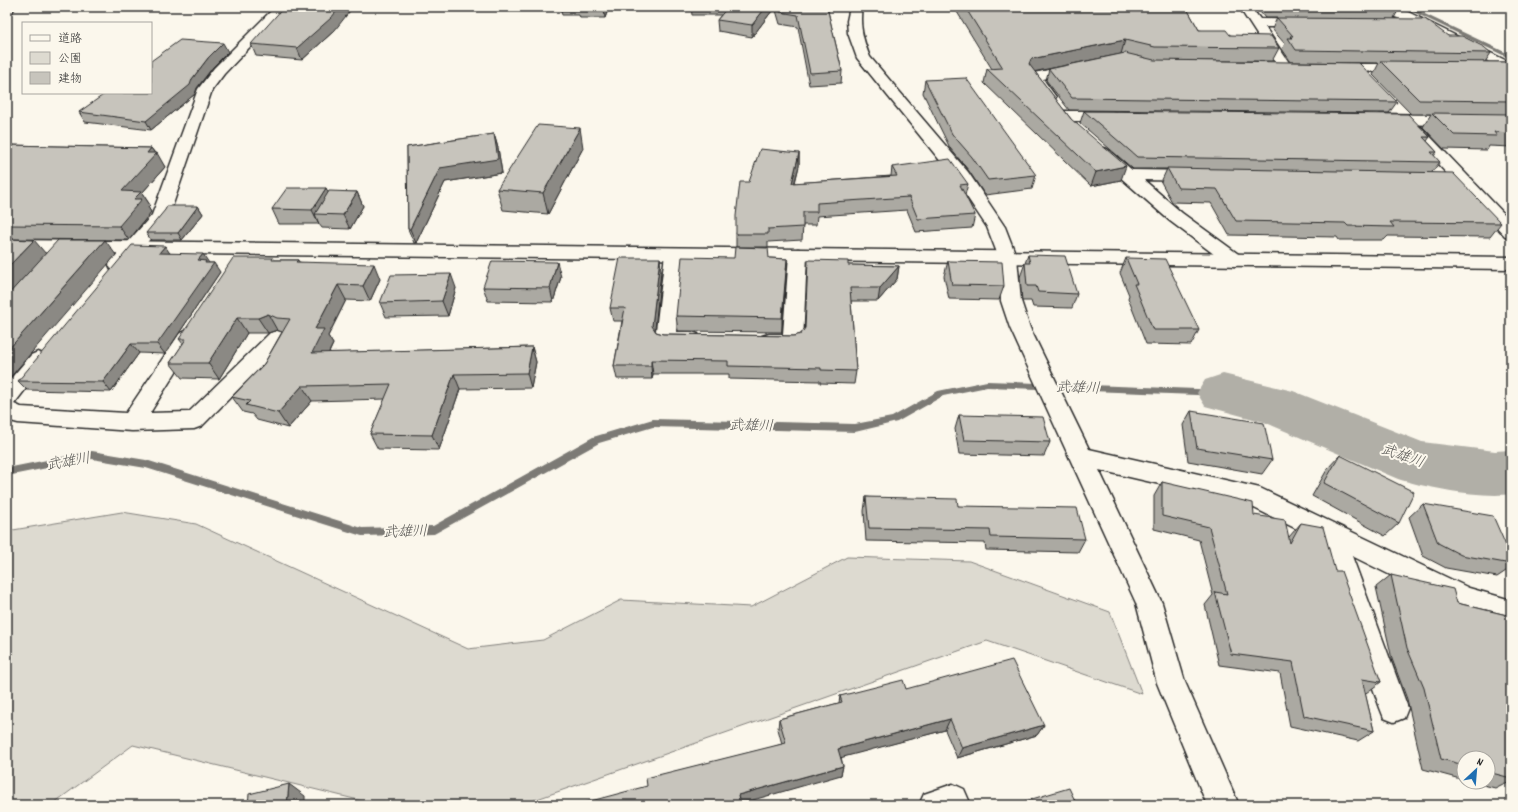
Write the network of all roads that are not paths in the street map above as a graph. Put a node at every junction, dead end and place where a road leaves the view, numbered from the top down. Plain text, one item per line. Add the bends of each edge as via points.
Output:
1 (9, 7) edge
2 (282, 7) edge
3 (856, 7) edge
4 (1245, 7) edge
5 (1378, 7) edge
6 (7, 9) edge
7 (1256, 23) junction
8 (1320, 23) edge
9 (1391, 24) edge
10 (1423, 24) junction
11 (1091, 65) edge
12 (1269, 67) edge
13 (1285, 67) junction
14 (1301, 67) edge
15 (1317, 67) edge
16 (1357, 68) junction
17 (1419, 69) edge
18 (1480, 69) edge
19 (1511, 69) edge
20 (1373, 85) edge
21 (1389, 102) edge
22 (1063, 116) junction
23 (1126, 116) edge
24 (1365, 118) edge
25 (1405, 119) junction
26 (1511, 121) edge
27 (1074, 129) edge
28 (1092, 144) edge
29 (1127, 175) junction
30 (1207, 176) edge
31 (1438, 180) edge
32 (1462, 180) junction
33 (1511, 232) edge
34 (7, 246) edge
35 (65, 246) junction
36 (133, 247) junction
37 (247, 248) junction
38 (674, 254) junction
39 (798, 255) junction
40 (1008, 258) junction
41 (1234, 260) junction
42 (1511, 263) edge
43 (49, 264) edge
44 (234, 268) edge
45 (108, 277) edge
46 (196, 325) edge
47 (277, 338) edge
48 (710, 340) edge
49 (748, 340) edge
50 (52, 344) edge
51 (7, 398) edge
52 (7, 410) edge
53 (132, 422) junction
54 (1081, 457) junction
55 (1330, 534) junction
56 (1511, 612) edge
57 (1394, 708) dead end
58 (935, 805) edge
59 (956, 805) edge
60 (1223, 805) edge

1 - 6 street
2 - 36 street via 219,71 205,89 160,216
3 - 40 street via 853,18 856,39 864,58 962,176 996,226
4 - 7 street
5 - 10 street
7 - 8 street
7 - 13 street
9 - 10 street
10 - 19 street
11 - 22 street via 1034,77
12 - 13 street
13 - 14 street
15 - 16 street
16 - 17 street
16 - 20 street
18 - 19 street
21 - 25 street
22 - 23 street
22 - 27 street
24 - 25 street
25 - 26 street
25 - 32 street
28 - 29 street
29 - 30 street
29 - 41 street via 1176,217
31 - 32 street
32 - 33 street
34 - 35 street
35 - 36 street
35 - 43 street
36 - 37 street
36 - 45 street
37 - 38 street
37 - 44 street
38 - 39 street
38 - 48 street via 665,339
39 - 40 street
39 - 49 street via 793,341
40 - 41 street
40 - 54 street via 1011,301 1020,328
41 - 42 street
46 - 53 street
47 - 53 street via 194,420
50 - 51 street
52 - 53 street via 18,414
54 - 55 street via 1251,495
54 - 60 street via 1149,603 1171,683
55 - 56 street via 1464,599
55 - 57 street
58 - 59 street via 953,800

